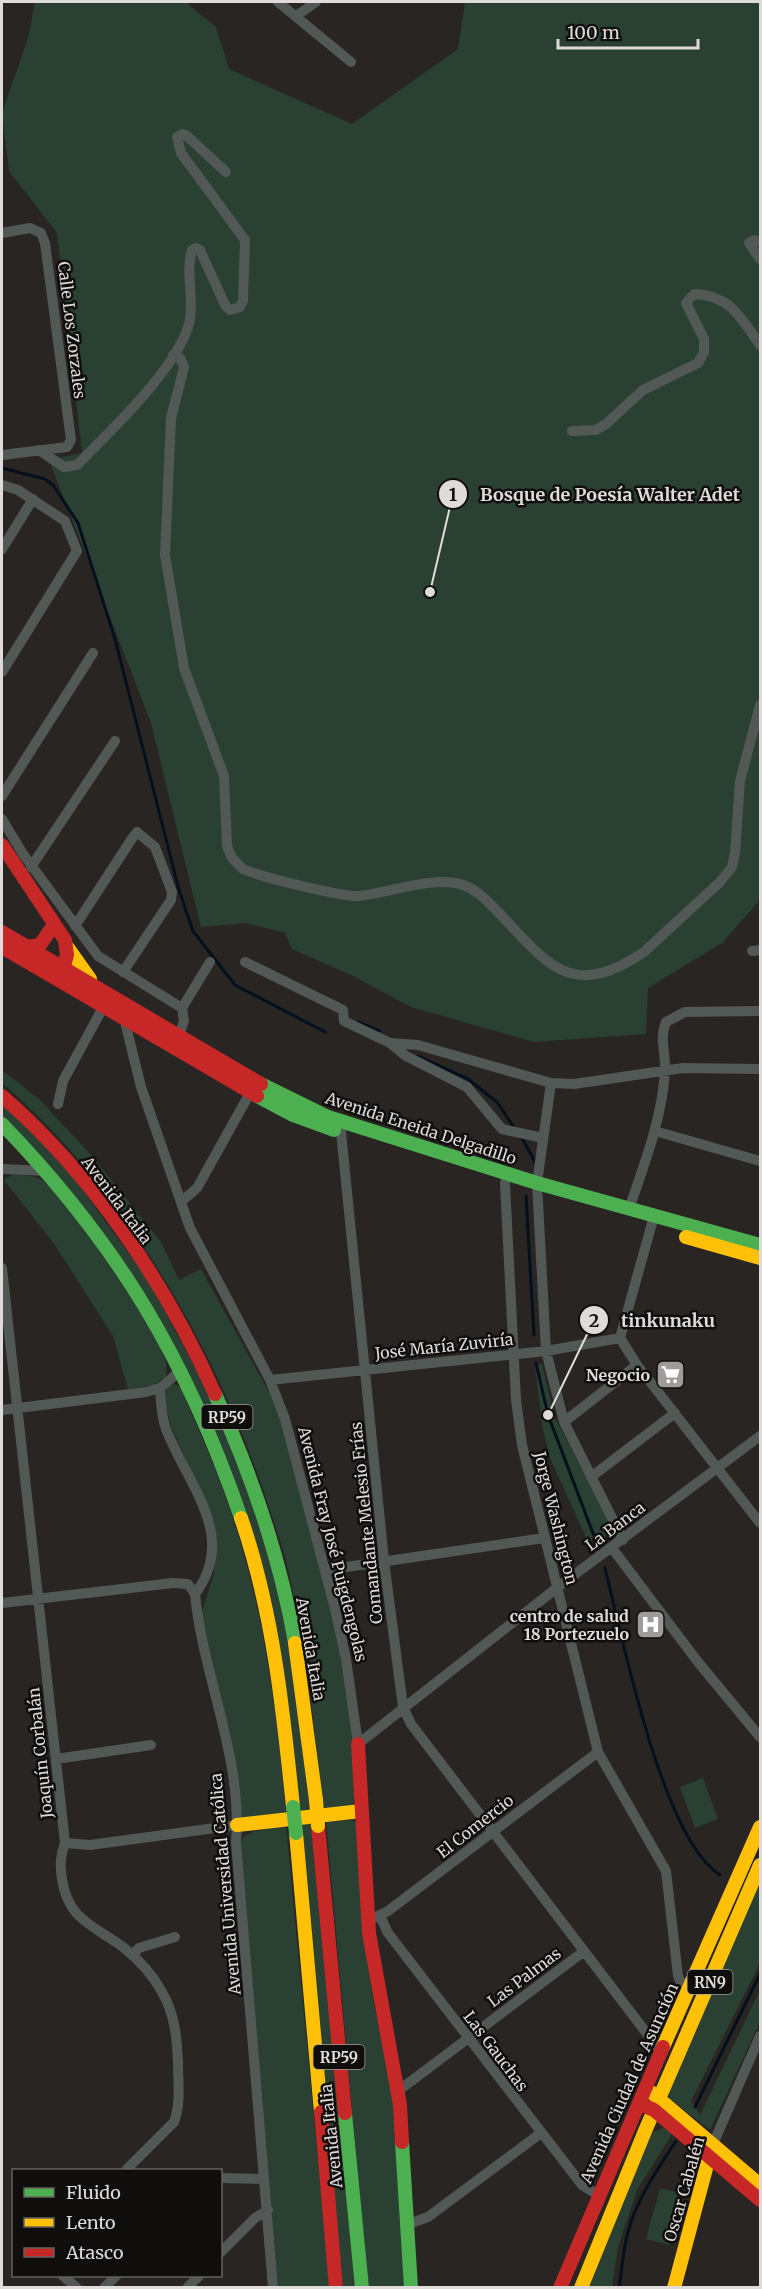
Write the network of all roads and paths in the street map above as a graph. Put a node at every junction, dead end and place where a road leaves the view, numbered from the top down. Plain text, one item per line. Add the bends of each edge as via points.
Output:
1 (278, 2) edge
2 (316, 2) edge
3 (296, 16) junction
4 (351, 62) dead end
5 (226, 172) dead end
6 (2, 233) edge
7 (760, 242) edge
8 (760, 259) edge
9 (760, 345) edge
10 (173, 355) junction
11 (572, 431) dead end
12 (39, 450) junction
13 (2, 455) edge
14 (2, 485) edge
15 (33, 499) junction
16 (2, 549) edge
17 (93, 653) dead end
18 (2, 672) edge
19 (760, 705) edge
20 (114, 741) dead end
21 (2, 795) edge
22 (2, 819) edge
23 (2, 845) edge
24 (31, 867) junction
25 (50, 924) junction
26 (75, 926) junction
27 (2, 932) edge
28 (2, 947) edge
29 (27, 947) junction
30 (68, 948) junction
31 (210, 962) dead end
32 (244, 962) dead end
33 (58, 972) junction
34 (123, 972) junction
35 (97, 986) junction
36 (107, 1000) junction
37 (182, 1008) junction
38 (760, 1011) edge
39 (124, 1018) junction
40 (178, 1035) junction
41 (390, 1042) junction
42 (760, 1069) edge
43 (665, 1071) junction
44 (551, 1083) junction
45 (250, 1093) junction
46 (2, 1096) edge
47 (58, 1104) dead end
48 (2, 1124) edge
49 (342, 1127) junction
50 (655, 1131) junction
51 (543, 1138) junction
52 (760, 1161) edge
53 (2, 1169) edge
54 (47, 1171) junction
55 (506, 1178) junction
56 (538, 1188) junction
57 (182, 1202) junction
58 (629, 1209) junction
59 (653, 1222) junction
60 (760, 1245) edge
61 (760, 1258) edge
62 (2, 1268) edge
63 (620, 1338) junction
64 (546, 1351) junction
65 (513, 1354) junction
66 (637, 1365) junction
67 (366, 1370) junction
68 (180, 1371) junction
69 (270, 1380) junction
70 (160, 1388) junction
71 (16, 1409) junction
72 (2, 1410) edge
73 (675, 1413) junction
74 (564, 1422) junction
75 (760, 1436) edge
76 (718, 1469) junction
77 (591, 1477) junction
78 (760, 1523) edge
79 (544, 1538) junction
80 (623, 1540) junction
81 (612, 1548) junction
82 (384, 1560) junction
83 (326, 1570) junction
84 (558, 1587) junction
85 (195, 1594) junction
86 (38, 1599) junction
87 (2, 1603) edge
88 (403, 1707) junction
89 (760, 1737) edge
90 (358, 1744) junction
91 (151, 1745) dead end
92 (598, 1752) junction
93 (56, 1759) junction
94 (361, 1811) junction
95 (237, 1825) junction
96 (760, 1827) edge
97 (491, 1832) junction
98 (65, 1843) junction
99 (760, 1865) edge
100 (374, 1918) junction
101 (175, 1937) dead end
102 (583, 1952) junction
103 (132, 1955) junction
104 (690, 1986) junction
105 (760, 2036) edge
106 (468, 2039) junction
107 (661, 2052) junction
108 (646, 2088) junction
109 (398, 2091) junction
110 (639, 2103) junction
111 (656, 2105) junction
112 (541, 2133) junction
113 (711, 2150) junction
114 (127, 2169) edge
115 (222, 2178) edge
116 (264, 2179) junction
117 (760, 2185) edge
118 (598, 2195) junction
119 (760, 2200) edge
120 (268, 2210) junction
121 (406, 2225) junction
122 (222, 2251) edge
123 (64, 2277) edge
124 (115, 2277) edge
125 (198, 2277) edge
126 (77, 2288) edge
127 (104, 2288) edge
128 (187, 2288) edge
129 (273, 2288) edge
130 (336, 2288) edge
131 (362, 2288) edge
132 (411, 2288) edge
133 (560, 2288) edge
134 (581, 2288) edge
135 (674, 2288) edge

1 - 3 street
2 - 3 street
3 - 4 street
5 - 10 street via 187,136 177,137 178,148 242,234 246,249 243,301 240,307 230,310 200,250 192,250 190,322
6 - 12 street, Calle Los Zorzales via 30,228 41,233 45,243 71,444
7 - 8 street via 750,243
9 - 11 street via 723,300 694,294 686,303 704,339 704,352 698,363 643,390 596,430
10 - 12 street via 140,400 77,465 63,467
10 - 19 street via 180,358 184,367 171,418 165,555 184,668 224,776 227,846 243,869 356,896 442,882 465,885 484,897 542,959 570,974 590,976 633,959 650,947 732,867 740,781
12 - 13 street
14 - 15 street
15 - 16 street
15 - 18 street via 65,521 76,551
17 - 21 street
20 - 24 street
22 - 24 street
23 - 25 main road
24 - 26 street
25 - 29 main road via 40,945
25 - 30 main road
25 - 33 main road
26 - 34 street via 98,956
26 - 34 street via 137,832 155,847 172,892 171,900
27 - 29 main road, Avenida Eneida Delgadillo
28 - 33 main road, Avenida Eneida Delgadillo
29 - 33 main road, Avenida Eneida Delgadillo
30 - 33 main road
30 - 35 main road
31 - 37 street
32 - 41 street via 343,1010 344,1020
33 - 35 main road, Avenida Eneida Delgadillo
33 - 36 main road, Avenida Eneida Delgadillo
34 - 37 street
35 - 36 main road, Avenida Eneida Delgadillo
36 - 39 main road, Avenida Eneida Delgadillo
36 - 40 main road, Avenida Eneida Delgadillo
36 - 47 street via 63,1081
37 - 40 street via 184,1021
38 - 43 street via 685,1012 672,1017 664,1028
39 - 45 main road, Avenida Eneida Delgadillo
39 - 57 street, Avenida Fray José Puigdengolas via 141,1087
40 - 49 main road, Avenida Eneida Delgadillo
41 - 44 street via 418,1045
41 - 51 street via 406,1056 467,1088 502,1129
42 - 43 street
43 - 44 street via 574,1084
43 - 50 street
44 - 51 street
45 - 49 main road, Avenida Eneida Delgadillo via 293,1114
45 - 57 street via 197,1188
46 - 131 main road, Avenida Italia / RP59, bridge via 70,1165 139,1257 184,1331 226,1416 261,1505 283,1585 316,1800
48 - 54 main road, Avenida Italia / RP59
49 - 55 main road, Avenida Eneida Delgadillo
49 - 67 street, Comandante Melesio Frías
50 - 52 street
50 - 58 street
51 - 56 street
53 - 54 street
54 - 68 main road, Avenida Italia / RP59 via 121,1269
55 - 56 main road, Avenida Eneida Delgadillo
55 - 65 street, Jorge Washington
56 - 58 main road, Avenida Eneida Delgadillo
56 - 59 main road, Avenida Eneida Delgadillo
56 - 64 street
57 - 69 street, Avenida Fray José Puigdengolas via 197,1243
58 - 59 main road, Avenida Eneida Delgadillo
59 - 60 main road, Avenida Eneida Delgadillo
59 - 61 main road, Avenida Eneida Delgadillo
59 - 63 street
62 - 71 street, Joaquín Corbalán
63 - 64 street, José María Zuviría
63 - 66 street
64 - 65 street, José María Zuviría
64 - 74 street
65 - 67 street, José María Zuviría
65 - 79 street, Jorge Washington via 519,1434
66 - 73 street
66 - 74 street
67 - 69 street, José María Zuviría
67 - 82 street, Comandante Melesio Frías
68 - 70 street
68 - 130 main road, Avenida Italia / RP59, bridge via 225,1474 252,1556 264,1600 285,1721
69 - 83 street, Avenida Fray José Puigdengolas via 285,1419
70 - 71 street
70 - 85 street via 167,1431 211,1527 213,1554 207,1578
71 - 72 street
71 - 86 street, Joaquín Corbalán
73 - 76 street
73 - 77 street
74 - 77 street
75 - 76 street, La Banca
76 - 78 street
76 - 80 street, La Banca
77 - 80 street
79 - 82 street
79 - 84 street, Jorge Washington
80 - 81 street, La Banca
81 - 84 street, La Banca
81 - 89 street
82 - 83 street
82 - 88 street, Comandante Melesio Frías
83 - 90 street, Avenida Fray José Puigdengolas via 346,1659
84 - 88 street, La Banca
84 - 92 street, Jorge Washington
85 - 86 street via 188,1584 173,1583
85 - 95 street, Avenida Universidad Católica via 231,1768
86 - 87 street
86 - 93 street, Joaquín Corbalán
88 - 90 street, La Banca
88 - 97 street, Comandante Melesio Frías via 411,1724
90 - 94 main road, Avenida Fray José Puigdengolas
91 - 93 street
92 - 97 street, El Comercio
92 - 104 street, Jorge Washington via 666,1871 678,1976
93 - 98 street, Joaquín Corbalán
94 - 95 main road
94 - 100 main road, Avenida Fray José Puigdengolas
95 - 98 street via 90,1845
95 - 116 street, Avenida Universidad Católica
96 - 104 main road, Avenida Ciudad de Asunción / RN9
97 - 100 street, El Comercio
97 - 102 street, Comandante Melesio Frías
98 - 103 street, Joaquín Corbalán via 60,1864 64,1894 72,1911
99 - 111 main road, Avenida Ciudad de Asunción / RN9
100 - 106 street, Las Gauchas
100 - 109 main road, Avenida Fray José Puigdengolas via 371,1949
101 - 103 street via 139,1948
102 - 106 street, Las Palmas
102 - 107 street, Comandante Melesio Frías
103 - 114 street, Joaquín Corbalán via 168,2004 177,2044 178,2081 174,2122
104 - 107 main road, Avenida Ciudad de Asunción / RN9
105 - 113 street, Oscar Cabalén
106 - 109 street, Las Palmas
106 - 112 street, Las Gauchas
107 - 108 main road, Avenida Ciudad de Asunción / RN9
108 - 110 main road, Avenida Ciudad de Asunción / RN9
108 - 111 main road
109 - 121 main road, Avenida Fray José Puigdengolas
110 - 111 main road
110 - 118 main road, Avenida Ciudad de Asunción / RN9
111 - 113 main road
111 - 134 main road, Avenida Ciudad de Asunción / RN9
112 - 118 street, Las Gauchas via 582,2185
112 - 121 street via 428,2217
113 - 117 main road
113 - 119 main road
113 - 135 main road, Oscar Cabalén
115 - 116 street
116 - 120 street, Avenida Universidad Católica
118 - 133 main road, Avenida Ciudad de Asunción / RN9
120 - 122 street
120 - 129 street, Avenida Universidad Católica
121 - 132 main road, Avenida Fray José Puigdengolas
123 - 126 street
124 - 127 street
125 - 128 street

